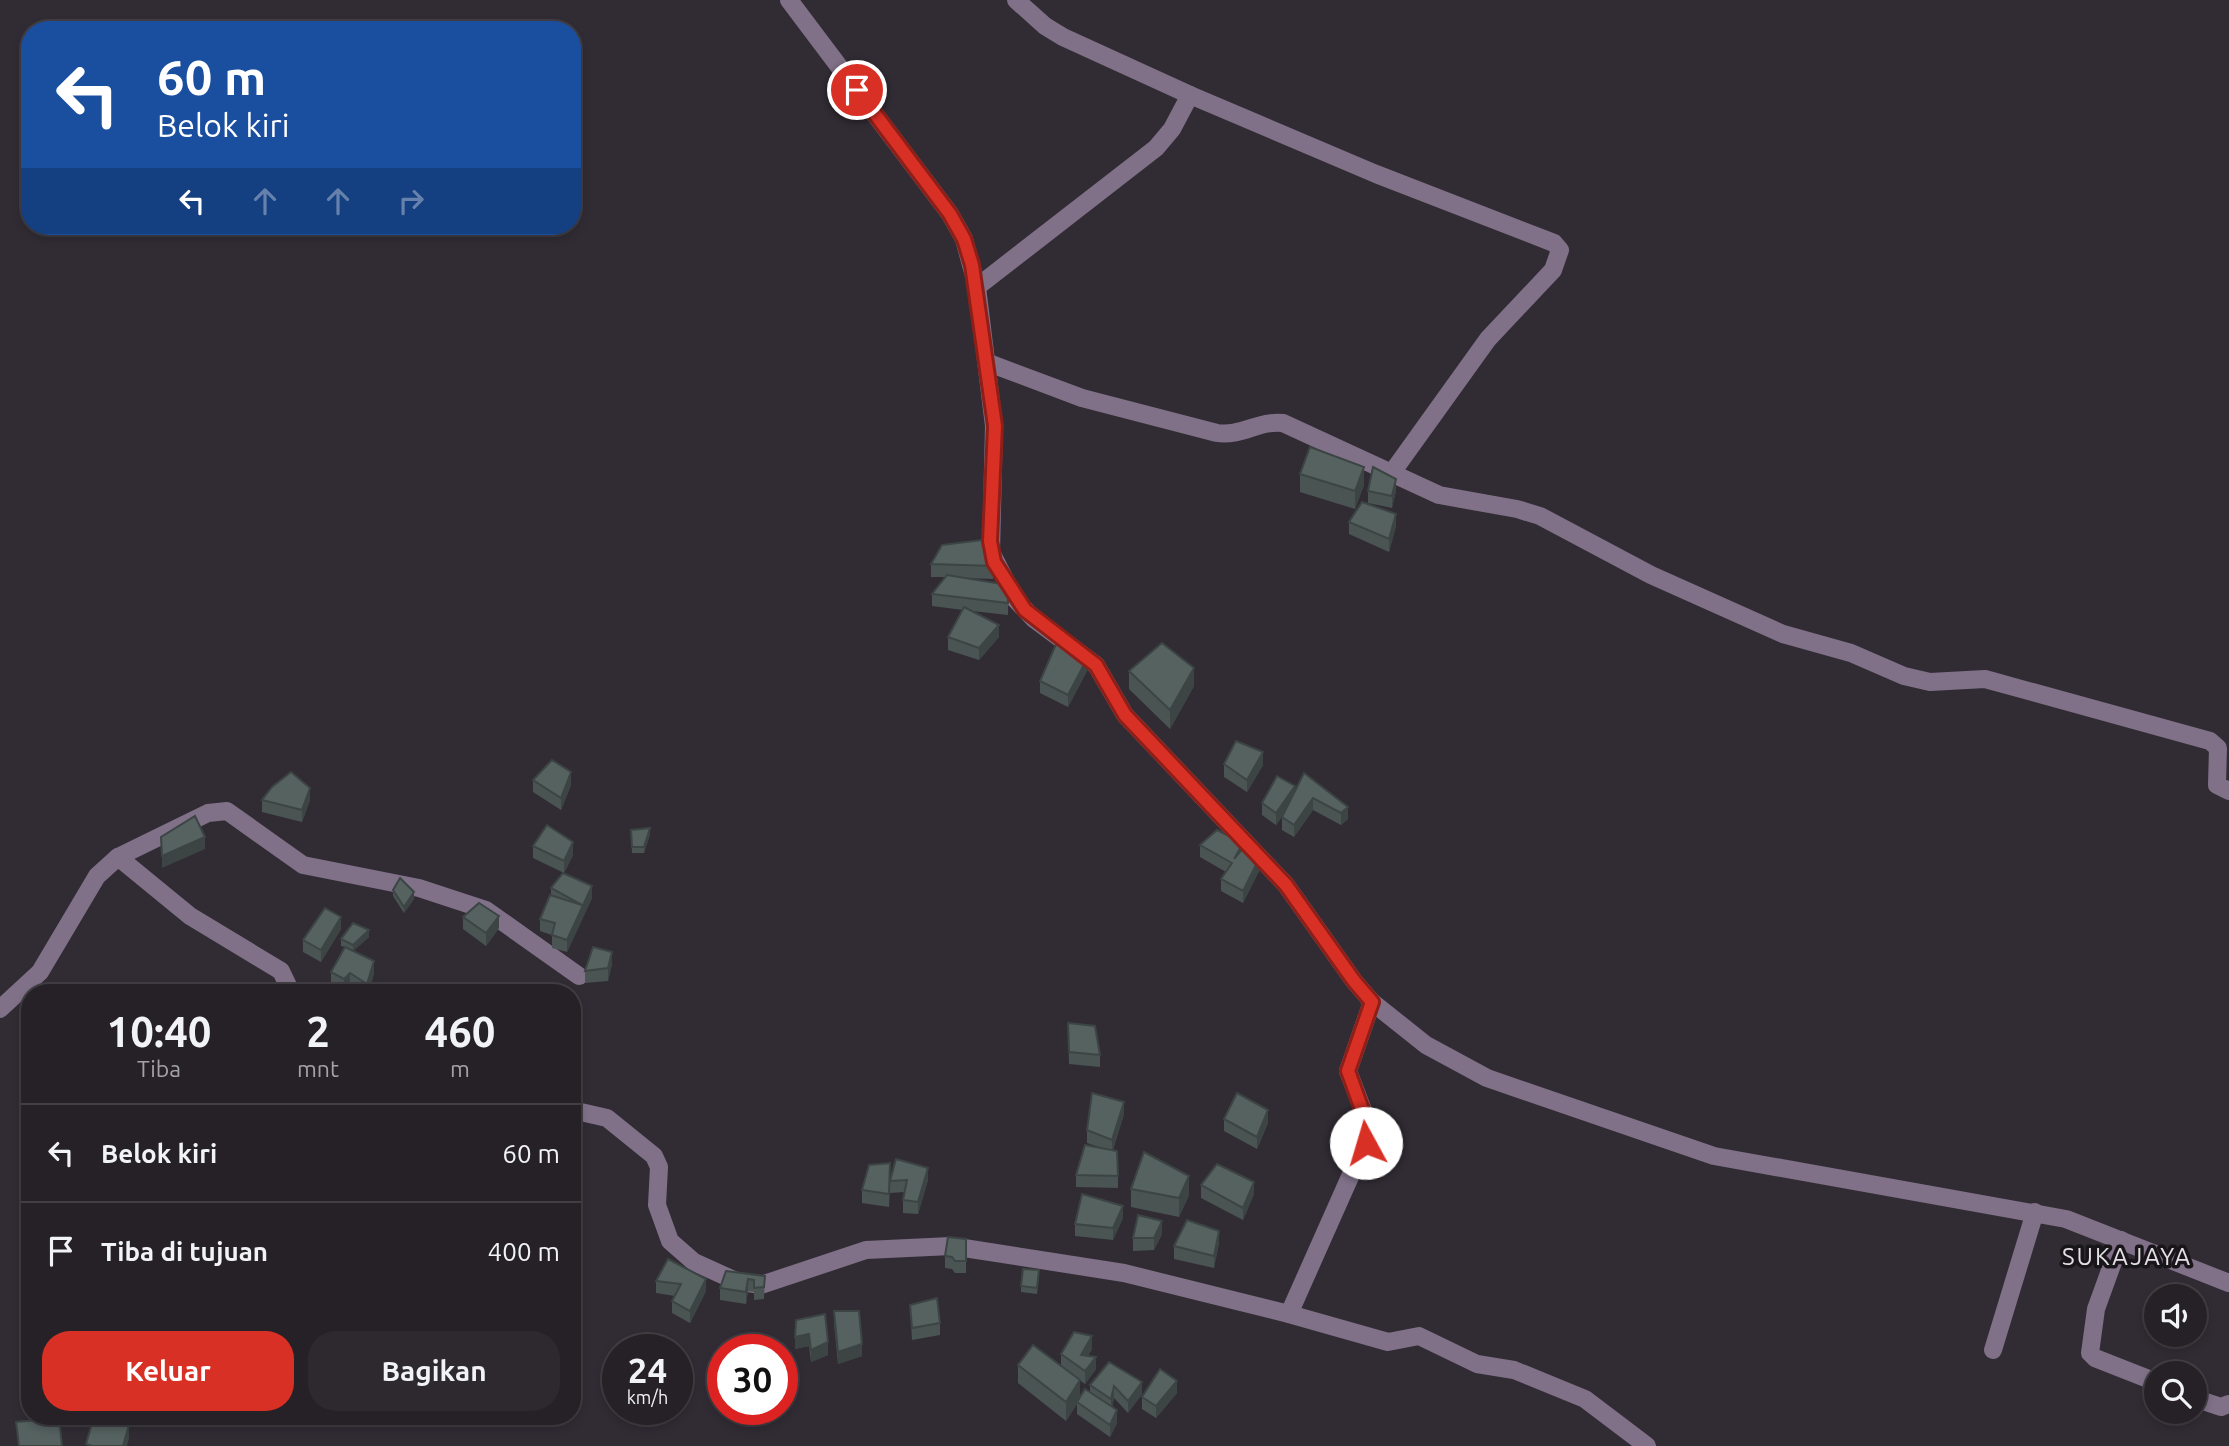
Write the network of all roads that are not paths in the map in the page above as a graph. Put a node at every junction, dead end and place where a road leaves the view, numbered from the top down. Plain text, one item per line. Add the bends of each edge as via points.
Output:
1 (789, 0) edge
2 (1016, 0) edge
3 (1190, 95) junction
4 (977, 287) junction
5 (986, 362) junction
6 (1391, 474) junction
7 (2229, 791) edge
8 (118, 857) junction
9 (579, 976) dead end
10 (27, 984) edge
11 (287, 984) edge
12 (21, 990) edge
13 (1372, 1002) junction
14 (0, 1009) edge
15 (581, 1112) edge
16 (2035, 1213) junction
17 (2121, 1240) junction
18 (2229, 1283) edge
19 (1289, 1314) junction
20 (1993, 1350) dead end
21 (2144, 1377) edge
22 (2207, 1403) edge
23 (2229, 1404) edge
24 (1647, 1446) edge

1 - 4 street via 950,214 964,239
2 - 3 street via 1063,37
3 - 4 street via 1156,148
3 - 6 street via 1376,174 1543,236 1560,250 1553,270 1488,339
4 - 5 street
5 - 6 street via 1082,398 1217,433 1283,423
5 - 13 street via 995,441 991,552 1015,599 1034,619 1096,665 1125,715 1286,885
6 - 7 street via 1449,499 1541,516 1651,575 1771,629 1851,653 1903,676 1930,682 1985,679 2210,741 2218,748 2217,785
8 - 9 street via 208,813 227,811 303,865 419,888 486,910
8 - 10 street via 97,876 40,972
8 - 11 street via 190,916 281,971
12 - 14 street
13 - 16 street via 1456,1063 1685,1148 1739,1163
13 - 19 street via 1348,1071 1368,1126 1366,1143
15 - 19 street via 607,1118 654,1156 659,1167 657,1205 670,1241 694,1262 736,1281 761,1285 866,1250 951,1246 1124,1273
16 - 17 street via 2066,1219
16 - 20 street
17 - 18 street
17 - 21 street via 2096,1309 2090,1353
19 - 24 street via 1388,1342 1419,1336 1477,1364 1514,1370 1591,1402
22 - 23 street

